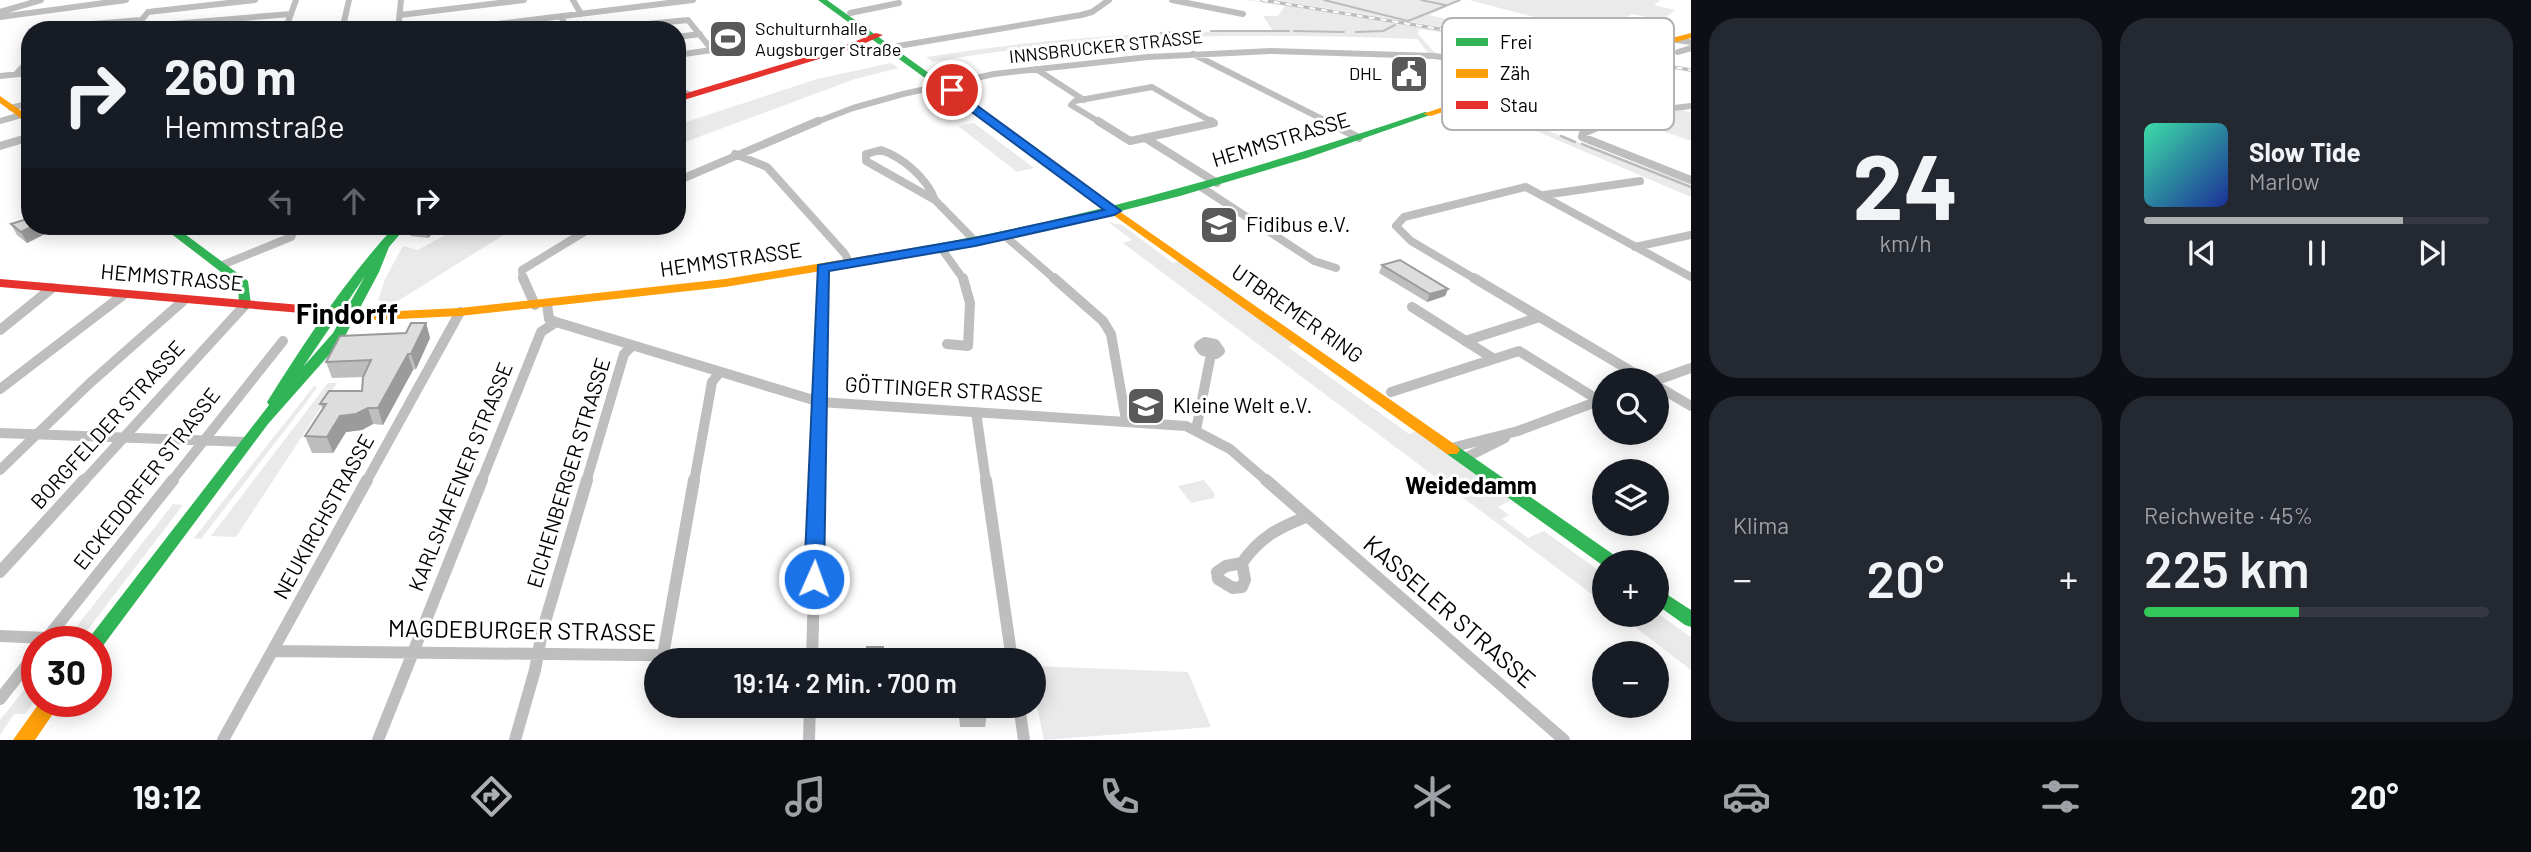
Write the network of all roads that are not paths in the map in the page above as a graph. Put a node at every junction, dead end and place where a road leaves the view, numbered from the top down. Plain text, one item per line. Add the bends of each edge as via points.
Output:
1 (41, 0) edge
2 (126, 0) edge
3 (255, 0) edge
4 (296, 0) edge
5 (349, 0) edge
6 (401, 0) edge
7 (524, 0) edge
8 (573, 0) edge
9 (693, 0) edge
10 (822, 0) edge
11 (833, 0) edge
12 (1109, 0) edge
13 (1172, 0) edge
14 (900, 1) edge
15 (63, 8) junction
16 (616, 10) junction
17 (291, 13) junction
18 (850, 13) junction
19 (581, 14) junction
20 (1243, 14) dead end
21 (0, 15) edge
22 (400, 15) junction
23 (561, 16) junction
24 (1012, 19) dead end
25 (141, 20) joint
26 (58, 21) edge
27 (131, 21) edge
28 (202, 21) edge
29 (288, 21) edge
30 (344, 21) edge
31 (399, 21) edge
32 (533, 21) edge
33 (563, 21) edge
34 (623, 21) edge
35 (679, 21) edge
36 (1030, 24) junction
37 (700, 34) junction
38 (1691, 35) edge
39 (686, 36) edge
40 (874, 36) junction
41 (1674, 42) edge
42 (1674, 44) edge
43 (898, 46) junction
44 (1691, 48) edge
45 (686, 54) edge
46 (1193, 54) junction
47 (1442, 57) edge
48 (21, 69) edge
49 (1035, 69) junction
50 (21, 74) edge
51 (16, 75) junction
52 (0, 76) edge
53 (941, 84) junction
54 (686, 93) edge
55 (1084, 100) junction
56 (1442, 109) edge
57 (18, 110) edge
58 (0, 121) edge
59 (1590, 130) edge
60 (1359, 138) junction
61 (1147, 139) junction
62 (21, 140) edge
63 (0, 146) edge
64 (735, 154) junction
65 (686, 177) edge
66 (1691, 180) edge
67 (1640, 181) dead end
68 (1217, 183) junction
69 (1201, 187) junction
70 (1543, 195) junction
71 (934, 200) junction
72 (1114, 211) junction
73 (179, 235) edge
74 (292, 235) edge
75 (392, 235) edge
76 (579, 235) edge
77 (1691, 235) edge
78 (1005, 236) junction
79 (975, 242) junction
80 (384, 243) junction
81 (1635, 247) junction
82 (941, 248) junction
83 (850, 264) junction
84 (220, 266) junction
85 (822, 268) junction
86 (1336, 268) dead end
87 (1691, 277) edge
88 (0, 284) edge
89 (52, 288) junction
90 (123, 295) junction
91 (183, 301) junction
92 (245, 305) junction
93 (541, 305) junction
94 (1412, 307) dead end
95 (460, 312) junction
96 (331, 313) junction
97 (351, 314) junction
98 (1540, 317) junction
99 (555, 322) junction
100 (0, 330) edge
101 (283, 341) dead end
102 (1465, 341) junction
103 (947, 344) dead end
104 (632, 346) junction
105 (1211, 354) dead end
106 (1494, 359) junction
107 (1626, 368) edge
108 (1691, 368) edge
109 (720, 373) junction
110 (1669, 376) edge
111 (0, 389) edge
112 (1391, 392) dead end
113 (1669, 393) edge
114 (1592, 394) edge
115 (820, 402) junction
116 (1592, 404) edge
117 (1691, 406) edge
118 (976, 412) junction
119 (1126, 420) junction
120 (263, 421) junction
121 (1196, 429) junction
122 (1518, 431) junction
123 (0, 433) edge
124 (37, 434) junction
125 (123, 438) junction
126 (204, 441) junction
127 (246, 442) junction
128 (1451, 448) junction
129 (1465, 458) junction
130 (0, 470) edge
131 (1306, 517) junction
132 (1594, 550) edge
133 (1242, 563) dead end
134 (0, 572) edge
135 (1669, 604) edge
136 (1691, 620) edge
137 (57, 626) edge
138 (107, 626) edge
139 (0, 636) edge
140 (21, 638) edge
141 (664, 648) edge
142 (812, 648) edge
143 (1010, 648) edge
144 (275, 652) junction
145 (414, 653) junction
146 (538, 654) junction
147 (644, 655) edge
148 (21, 672) edge
149 (0, 699) edge
150 (40, 717) edge
151 (810, 718) edge
152 (1021, 718) edge
153 (23, 740) edge
154 (223, 740) edge
155 (379, 740) edge
156 (515, 740) edge
157 (809, 740) edge
158 (1024, 740) edge
159 (1564, 740) edge

1 - 21 street
2 - 15 street
3 - 25 street via 145,13
4 - 17 street
5 - 30 street
6 - 22 street
7 - 22 street
8 - 19 street
9 - 16 street
10 - 40 street, UTBREMER RING
11 - 18 street, UTBREMER RING
12 - 36 street via 1089,13
13 - 20 street
14 - 18 street
15 - 21 street
15 - 26 street
16 - 19 street
16 - 34 street
17 - 28 street
17 - 29 street
18 - 40 street, UTBREMER RING
19 - 23 street
22 - 31 street
23 - 32 street
23 - 33 street
24 - 36 street
25 - 27 street
35 - 37 street via 686,20
36 - 43 street
37 - 39 street
37 - 45 street via 712,50
38 - 41 street, HEMMSTRASSE
40 - 43 street, UTBREMER RING
40 - 53 street, UTBREMER RING
40 - 54 street
42 - 44 street
43 - 53 street, UTBREMER RING
46 - 47 street, INNSBRUCKER STRASSE via 1315,51
46 - 49 street, INNSBRUCKER STRASSE
46 - 60 street
48 - 51 street
49 - 53 street, INNSBRUCKER STRASSE
49 - 55 street
50 - 51 street
51 - 52 street
53 - 64 street, INNSBRUCKER STRASSE via 853,108
53 - 72 street, UTBREMER RING
55 - 61 street via 1071,103 1126,140
55 - 61 street via 1152,87 1214,123
56 - 60 street, HEMMSTRASSE
57 - 58 street
59 - 66 street via 1582,137
60 - 68 street, HEMMSTRASSE
61 - 68 street
62 - 63 street
64 - 65 street, INNSBRUCKER STRASSE
64 - 83 street via 767,167
67 - 70 street
68 - 69 street, HEMMSTRASSE
69 - 72 street, HEMMSTRASSE
69 - 86 street via 1314,261
70 - 81 street
70 - 98 street via 1526,187 1506,190 1404,217 1396,226 1411,241
71 - 71 street via 931,189 891,154 878,150 866,154 866,161
71 - 79 street
72 - 78 street, HEMMSTRASSE
72 - 128 street, UTBREMER RING
73 - 84 street
74 - 84 street
75 - 80 street
76 - 93 street via 522,270
77 - 81 street
78 - 79 street, HEMMSTRASSE
78 - 119 street via 1103,321 1111,334
79 - 82 street, HEMMSTRASSE
80 - 96 street
80 - 97 street
81 - 87 street
82 - 83 street, HEMMSTRASSE
82 - 103 street via 968,284 968,346
83 - 85 street, HEMMSTRASSE
84 - 92 street via 244,284
85 - 93 street, HEMMSTRASSE
85 - 115 street
88 - 89 street, HEMMSTRASSE
89 - 90 street, HEMMSTRASSE
89 - 100 street
90 - 91 street, HEMMSTRASSE
90 - 111 street
91 - 92 street, HEMMSTRASSE
91 - 124 street
92 - 96 street, HEMMSTRASSE
92 - 125 street, BORGFELDER STRASSE
93 - 95 street, HEMMSTRASSE
93 - 99 street
94 - 102 street
95 - 97 street, HEMMSTRASSE
95 - 144 street, NEUKIRCHSTRASSE
96 - 97 street, HEMMSTRASSE
96 - 120 street
97 - 120 street via 309,372
98 - 102 street
98 - 107 street
99 - 104 street, GÖTTINGER STRASSE
99 - 145 street, KARLSHAFENER STRASSE via 541,332
101 - 126 street, EICKEDORFER STRASSE
102 - 106 street
104 - 109 street, GÖTTINGER STRASSE
104 - 146 street, EICHENBERGER STRASSE via 624,354
105 - 121 street
106 - 112 street
106 - 114 street via 1519,351
108 - 110 street
109 - 115 street, GÖTTINGER STRASSE
109 - 141 street via 712,382
113 - 117 street
115 - 118 street, GÖTTINGER STRASSE
115 - 142 street
116 - 122 street
118 - 119 street, GÖTTINGER STRASSE
118 - 143 street
119 - 121 street, GÖTTINGER STRASSE
120 - 127 street
121 - 131 street, KASSELER STRASSE via 1230,449
122 - 128 street
122 - 129 street
123 - 124 street
124 - 125 street
124 - 130 street
125 - 126 street
125 - 134 street, BORGFELDER STRASSE
126 - 127 street
126 - 137 street, EICKEDORFER STRASSE
127 - 138 street
128 - 129 street, UTBREMER RING
129 - 132 street, UTBREMER RING
131 - 133 street via 1258,539
131 - 159 street, KASSELER STRASSE
135 - 136 street
139 - 140 street
144 - 145 street, MAGDEBURGER STRASSE
144 - 154 street, NEUKIRCHSTRASSE
145 - 146 street, MAGDEBURGER STRASSE
145 - 155 street, KARLSHAFENER STRASSE
146 - 147 street, MAGDEBURGER STRASSE
146 - 156 street, EICHENBERGER STRASSE
148 - 149 street
150 - 153 street
151 - 157 street
152 - 158 street

